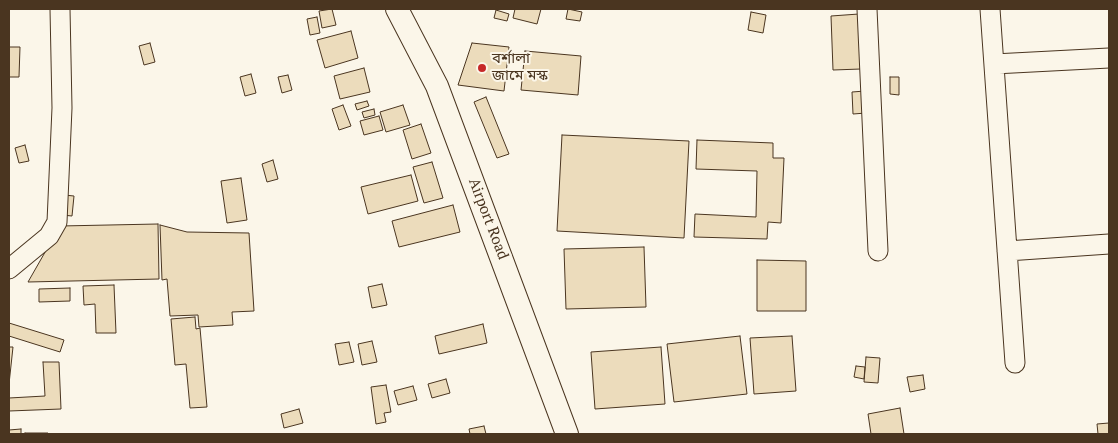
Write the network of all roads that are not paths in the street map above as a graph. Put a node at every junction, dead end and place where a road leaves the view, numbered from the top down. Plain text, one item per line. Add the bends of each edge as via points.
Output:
1 (60, 9) edge
2 (397, 9) edge
3 (867, 9) edge
4 (990, 9) edge
5 (1109, 58) edge
6 (994, 64) junction
7 (1109, 244) edge
8 (878, 251) dead end
9 (1007, 251) junction
10 (9, 269) edge
11 (1015, 363) dead end
12 (567, 434) edge

1 - 10 street via 62,108 57,222 49,236
2 - 12 main road, Airport Road via 437,86
3 - 8 street
4 - 6 street
5 - 6 street
6 - 9 street
7 - 9 street
9 - 11 street

